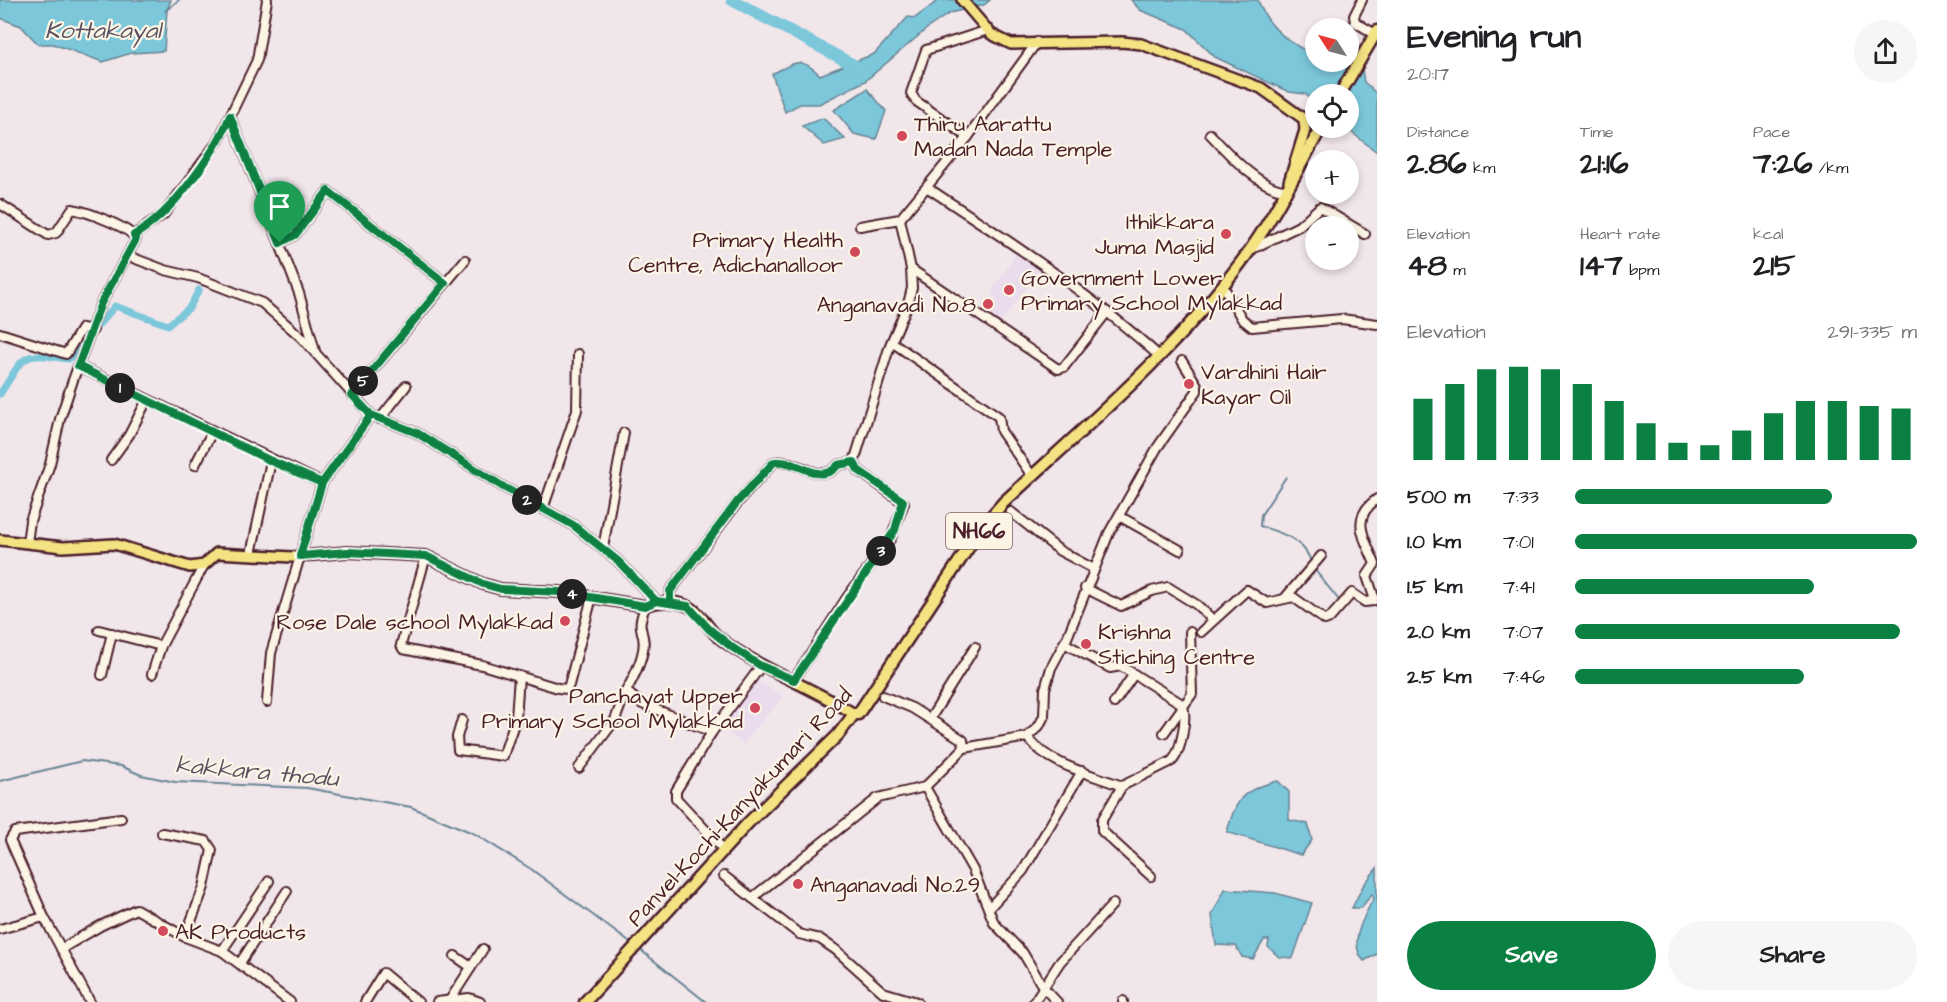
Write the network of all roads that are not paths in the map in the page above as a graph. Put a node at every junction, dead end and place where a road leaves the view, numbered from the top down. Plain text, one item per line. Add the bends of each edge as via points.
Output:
1 (267, 0) edge
2 (962, 0) edge
3 (1362, 0) edge
4 (988, 30) junction
5 (1376, 32) edge
6 (1037, 42) junction
7 (1346, 84) edge
8 (230, 116) junction
9 (1210, 134) dead end
10 (968, 137) junction
11 (1316, 138) edge
12 (928, 188) junction
13 (1287, 190) junction
14 (0, 204) edge
15 (900, 219) junction
16 (860, 226) dead end
17 (1365, 234) dead end
18 (134, 235) junction
19 (280, 243) junction
20 (1250, 250) junction
21 (129, 256) junction
22 (465, 260) dead end
23 (911, 269) junction
24 (445, 283) junction
25 (1223, 286) junction
26 (1107, 312) junction
27 (1377, 324) edge
28 (93, 330) junction
29 (0, 333) edge
30 (892, 342) junction
31 (315, 352) junction
32 (578, 354) dead end
33 (1160, 357) junction
34 (1182, 361) dead end
35 (78, 366) junction
36 (406, 386) dead end
37 (352, 395) junction
38 (147, 400) junction
39 (371, 415) junction
40 (380, 419) junction
41 (212, 432) junction
42 (624, 433) dead end
43 (111, 460) dead end
44 (271, 461) junction
45 (854, 462) junction
46 (195, 465) dead end
47 (1032, 476) junction
48 (322, 483) junction
49 (1377, 499) edge
50 (543, 509) junction
51 (1011, 513) dead end
52 (1119, 516) junction
53 (0, 540) edge
54 (27, 543) junction
55 (603, 548) junction
56 (1180, 550) dead end
57 (251, 554) junction
58 (300, 556) junction
59 (426, 556) junction
60 (1321, 556) dead end
61 (204, 565) junction
62 (1092, 568) junction
63 (1086, 588) junction
64 (592, 597) junction
65 (1285, 598) junction
66 (656, 601) junction
67 (670, 603) junction
68 (645, 606) junction
69 (1213, 620) junction
70 (99, 630) dead end
71 (1190, 632) dead end
72 (1201, 632) dead end
73 (112, 633) junction
74 (1064, 643) junction
75 (162, 646) junction
76 (975, 647) dead end
77 (761, 666) junction
78 (1134, 674) junction
79 (102, 675) dead end
80 (152, 675) dead end
81 (519, 676) junction
82 (794, 680) junction
83 (626, 691) junction
84 (883, 696) dead end
85 (267, 702) dead end
86 (1114, 703) dead end
87 (1182, 704) junction
88 (854, 714) junction
89 (930, 719) junction
90 (462, 720) dead end
91 (712, 732) junction
92 (1164, 734) dead end
93 (1027, 737) junction
94 (964, 748) junction
95 (579, 768) dead end
96 (1082, 771) junction
97 (1122, 786) junction
98 (925, 787) junction
99 (121, 818) dead end
100 (162, 832) dead end
101 (724, 850) junction
102 (724, 876) dead end
103 (1151, 876) dead end
104 (269, 882) dead end
105 (287, 891) dead end
106 (752, 898) junction
107 (1113, 904) dead end
108 (989, 908) junction
109 (44, 917) junction
110 (0, 929) edge
111 (185, 937) junction
112 (483, 949) dead end
113 (61, 950) junction
114 (222, 951) junction
115 (455, 956) dead end
116 (240, 963) junction
117 (471, 967) junction
118 (1043, 987) junction
119 (450, 1000) junction
120 (90, 1002) edge
121 (290, 1002) edge
122 (366, 1002) edge
123 (418, 1002) edge
124 (437, 1002) edge
125 (480, 1002) edge
126 (585, 1002) edge
127 (917, 1002) edge
128 (1034, 1002) edge
129 (1057, 1002) edge

1 - 8 street via 257,60
2 - 4 main road
3 - 5 street via 1355,22
4 - 6 main road via 1011,44
4 - 10 street via 926,50 911,93 915,100
5 - 7 highway
6 - 10 street
6 - 13 main road via 1141,44 1261,88 1304,119 1305,130
8 - 18 street via 218,141 171,206
8 - 19 street
9 - 13 street via 1248,171 1277,190
10 - 12 street
11 - 13 highway, Panvel-Kochi-Kanyakumari Road / NH66
12 - 15 street
12 - 26 street via 1046,266
13 - 20 highway, Panvel-Kochi-Kanyakumari Road / NH66
14 - 18 street via 48,235 56,233 72,209
15 - 16 street
15 - 23 street
17 - 20 street via 1320,207 1299,226
18 - 21 street
19 - 24 street via 295,235 328,191
19 - 31 street
20 - 25 highway, Panvel-Kochi-Kanyakumari Road / NH66
21 - 28 street via 101,303
21 - 31 street via 262,303
22 - 24 street
23 - 26 street via 1058,369 1064,367
23 - 30 street via 908,304
24 - 37 street
25 - 27 street via 1242,319 1252,327 1342,319
25 - 33 highway, Panvel-Kochi-Kanyakumari Road / NH66
26 - 33 street
28 - 29 street via 82,328 66,354
28 - 35 street
30 - 45 street
30 - 47 street via 999,417 1000,431
31 - 37 street
32 - 50 street via 577,410
33 - 47 highway, Panvel-Kochi-Kanyakumari Road / NH66
34 - 52 street via 1197,391 1157,448
35 - 38 street
35 - 54 street via 30,521
36 - 40 street
37 - 39 street
38 - 41 street
38 - 43 street
39 - 40 street
39 - 48 street
40 - 50 street via 417,433
41 - 44 street
41 - 46 street
42 - 55 street
44 - 48 street
44 - 57 street
45 - 67 street via 838,465 831,473 822,475 795,464 774,462 738,501 670,591
45 - 82 street via 858,470 903,503 891,538
47 - 88 highway, Panvel-Kochi-Kanyakumari Road / NH66 via 982,527 858,714
48 - 58 street
49 - 65 street via 1364,511 1360,522 1375,564 1366,578 1374,600 1366,602 1350,594 1325,620 1293,597
50 - 55 street
51 - 62 street via 1060,551
52 - 56 street
52 - 62 street
53 - 54 main road
54 - 61 main road via 74,548 114,544 182,566
55 - 66 street
57 - 58 main road
57 - 61 main road via 217,553
58 - 59 main road via 347,552
58 - 85 street via 271,653
59 - 64 main road via 501,589
59 - 81 street via 401,648
60 - 65 street
61 - 75 street
62 - 63 street
63 - 69 street via 1120,606 1168,587
63 - 74 street
64 - 68 main road
64 - 81 street via 567,689
65 - 69 street via 1267,603 1247,590
66 - 67 main road
66 - 68 main road
67 - 77 main road via 688,606 718,637
68 - 83 street via 639,626 643,637 641,655
69 - 72 street
70 - 73 street
71 - 87 street via 1192,694
73 - 75 street
73 - 79 street
74 - 78 street via 1110,668 1121,666
74 - 93 street via 1045,689 1043,719
75 - 80 street
76 - 89 street
77 - 82 main road
77 - 91 street
78 - 86 street
78 - 87 street
81 - 90 street via 516,718 503,756 458,750
82 - 88 main road
83 - 91 street via 640,703
83 - 95 street via 615,720
84 - 89 street
87 - 92 street
87 - 97 street via 1186,714 1174,760
88 - 101 highway, Panvel-Kochi-Kanyakumari Road / NH66
89 - 94 street via 962,738
91 - 101 street via 675,796
93 - 94 street
93 - 96 street via 1051,757
94 - 98 street
96 - 97 street
96 - 108 street via 1023,871
97 - 103 street via 1102,820 1102,831
98 - 106 street via 878,798
98 - 108 street via 973,870
99 - 109 street via 15,832 11,836
100 - 111 street via 206,841 212,850 204,887
101 - 126 highway, Panvel-Kochi-Kanyakumari Road / NH66
102 - 106 street
104 - 114 street
105 - 116 street
106 - 127 street via 799,934 828,944 883,992
107 - 118 street via 1060,962
108 - 118 street via 999,930 1023,953
109 - 110 street
109 - 113 street
111 - 113 street via 136,909
111 - 114 street
112 - 117 street
113 - 120 street
114 - 116 street
115 - 117 street
116 - 121 street
117 - 119 street
118 - 128 street
118 - 129 street
119 - 124 street
119 - 125 street via 469,998
122 - 123 street via 383,973

